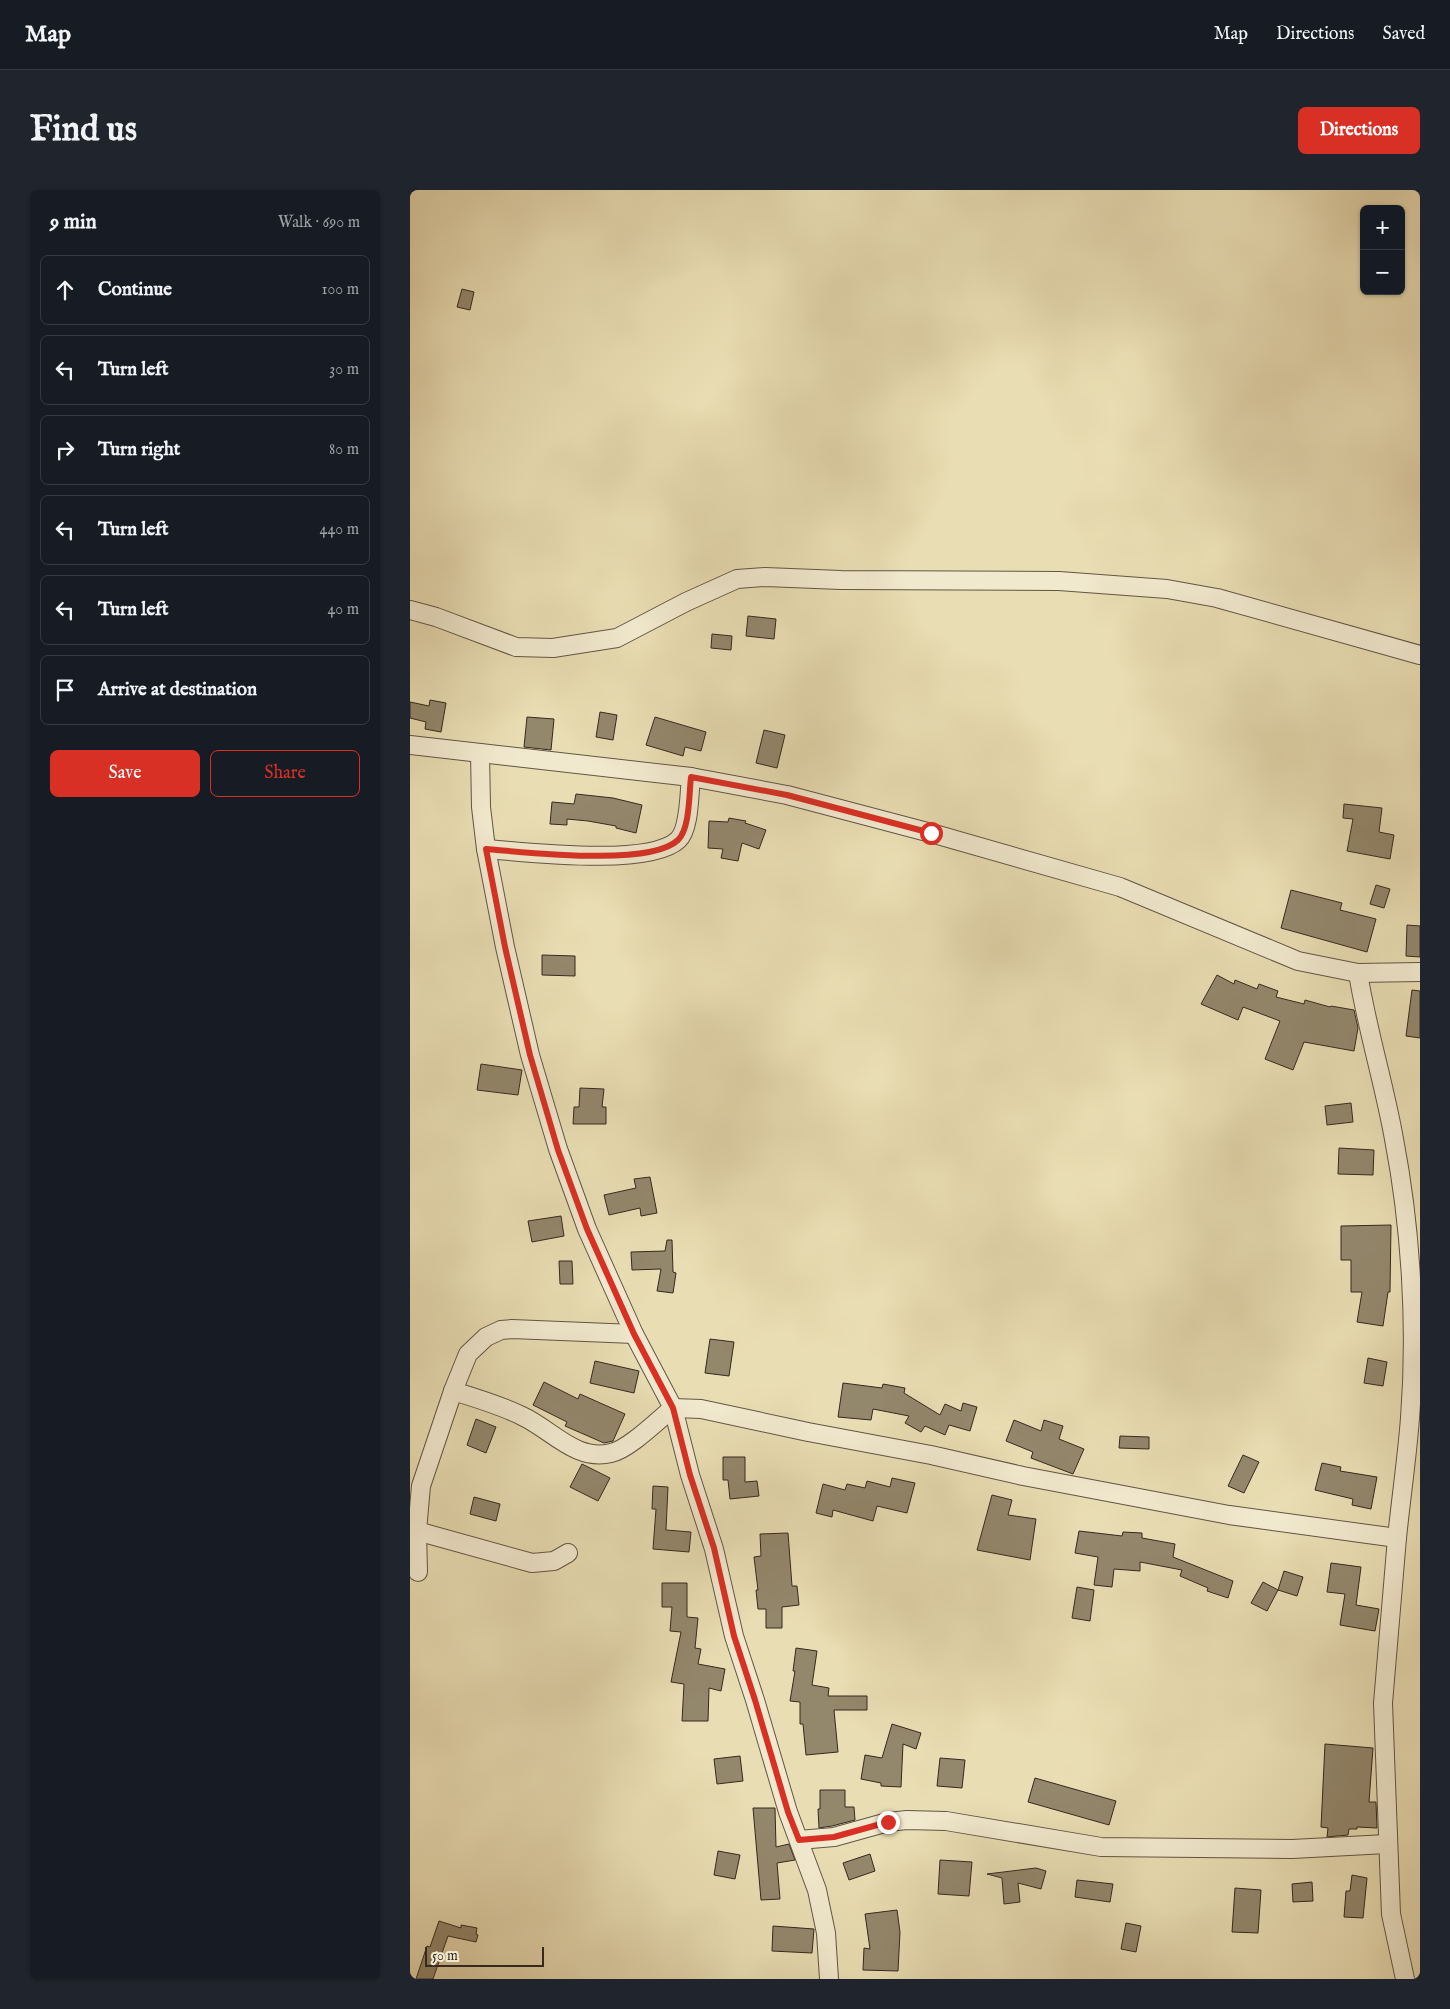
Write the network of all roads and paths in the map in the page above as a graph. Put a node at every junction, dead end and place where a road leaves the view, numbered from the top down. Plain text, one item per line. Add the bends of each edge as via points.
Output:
1 (410, 610) edge
2 (1420, 655) edge
3 (410, 745) edge
4 (480, 753) junction
5 (691, 777) junction
6 (486, 849) junction
7 (1420, 972) edge
8 (1358, 973) junction
9 (634, 1334) junction
10 (453, 1391) junction
11 (673, 1408) junction
12 (417, 1531) junction
13 (1397, 1538) junction
14 (568, 1553) dead end
15 (418, 1572) dead end
16 (799, 1840) junction
17 (1387, 1844) junction
18 (830, 1979) edge
19 (1405, 1979) edge

1 - 2 street via 516,647 554,648 618,638 686,602 737,580 765,577 1059,581 1168,590 1217,598
3 - 4 street
4 - 5 street
4 - 6 street
5 - 6 street via 687,819 679,839 657,851 594,856
5 - 8 street via 787,795 1031,861 1120,888 1298,961
6 - 9 street via 530,1055 558,1150 587,1229
7 - 8 street
8 - 13 street via 1364,1014 1394,1139 1412,1304 1410,1416
9 - 10 street via 537,1328 501,1330 486,1337 468,1354
9 - 11 street
10 - 11 street via 524,1416 574,1448 596,1455 628,1446
10 - 12 street via 421,1486
11 - 13 street via 701,1409 1228,1516
11 - 16 street via 690,1475 714,1548 734,1636
12 - 14 street via 532,1563 554,1561
12 - 15 street
13 - 17 street via 1383,1703
16 - 17 street via 834,1837 888,1822 946,1820 1101,1847 1292,1849
16 - 18 street via 818,1890
17 - 19 street via 1391,1914

